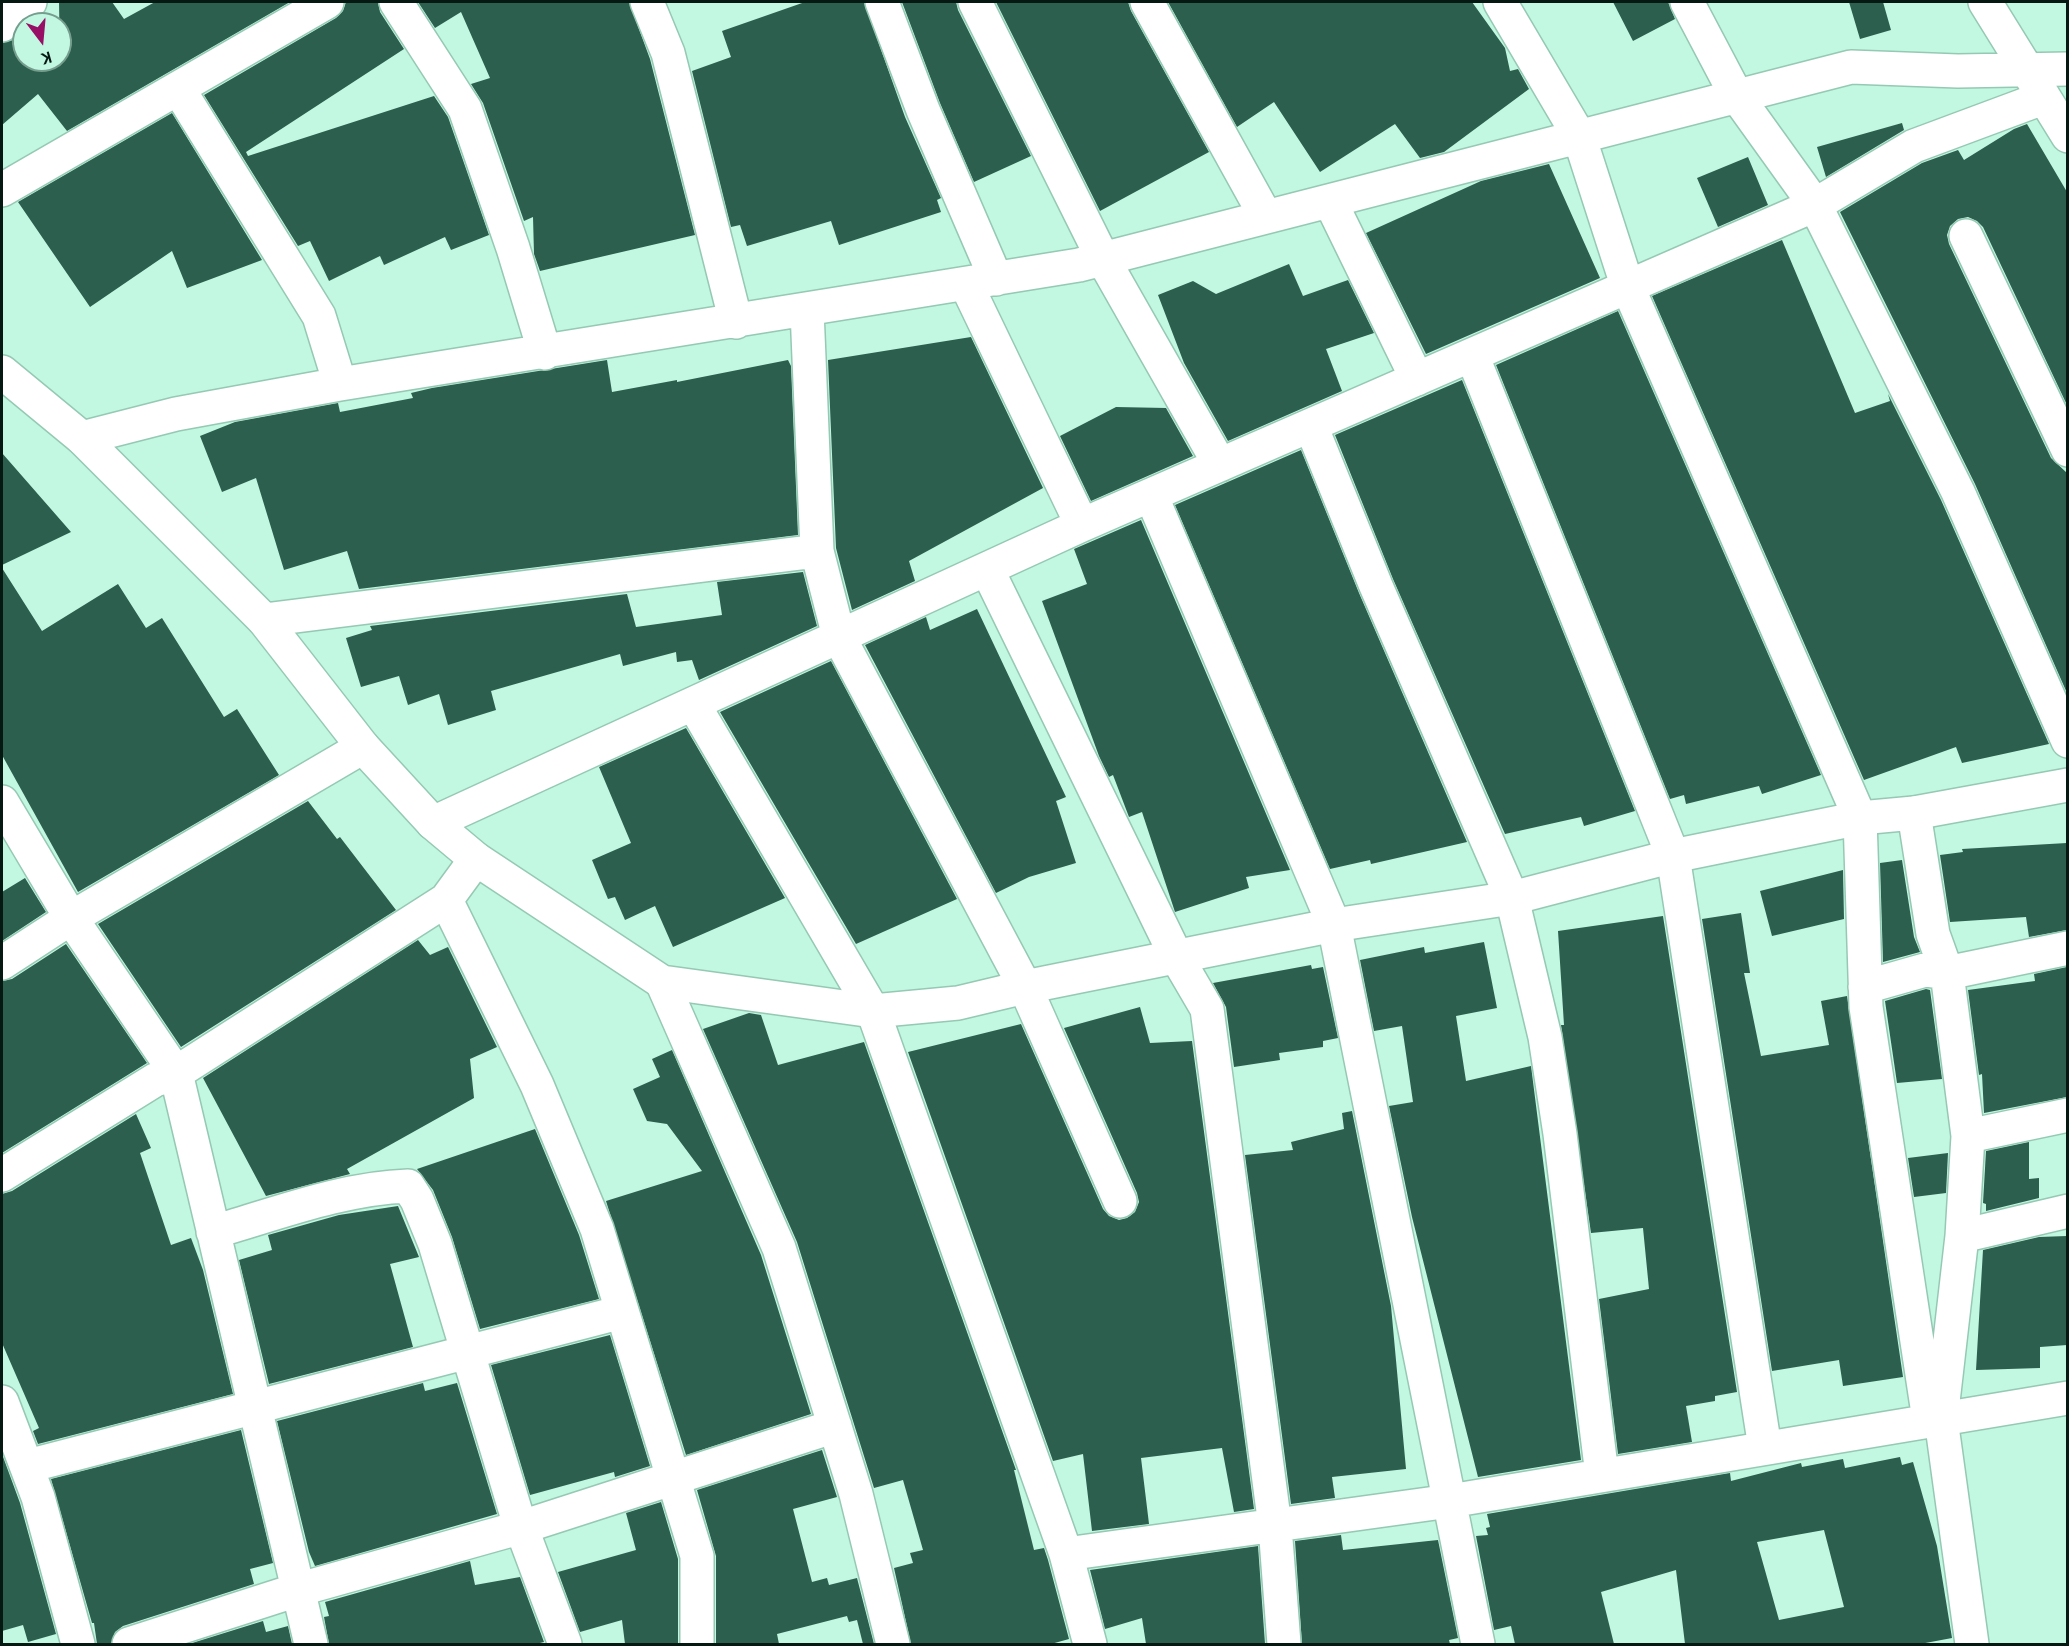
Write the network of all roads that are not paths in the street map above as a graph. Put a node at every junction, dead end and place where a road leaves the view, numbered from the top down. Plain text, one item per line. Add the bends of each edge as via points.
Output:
1 (30, 2) edge
2 (327, 2) edge
3 (396, 2) edge
4 (647, 2) edge
5 (882, 2) edge
6 (975, 2) edge
7 (1148, 2) edge
8 (1500, 2) edge
9 (1688, 2) edge
10 (1985, 2) edge
11 (2, 25) edge
12 (2067, 69) edge
13 (2035, 85) junction
14 (178, 88) junction
15 (1736, 95) junction
16 (1579, 136) junction
17 (2067, 136) edge
18 (2, 190) edge
19 (1330, 201) junction
20 (1815, 205) junction
21 (1266, 217) junction
22 (1966, 236) dead end
23 (1103, 259) junction
24 (981, 281) junction
25 (1627, 285) junction
26 (807, 310) junction
27 (736, 322) junction
28 (545, 353) junction
29 (1472, 356) junction
30 (2, 372) edge
31 (1417, 379) junction
32 (340, 384) junction
33 (1311, 426) junction
34 (82, 438) junction
35 (2067, 450) edge
36 (1220, 465) junction
37 (1151, 495) junction
38 (1082, 525) junction
39 (817, 551) junction
40 (987, 569) junction
41 (264, 620) junction
42 (839, 636) junction
43 (693, 705) junction
44 (2067, 741) edge
45 (363, 747) junction
46 (2067, 785) edge
47 (2, 802) edge
48 (1914, 813) junction
49 (1860, 818) junction
50 (434, 823) junction
51 (1673, 856) junction
52 (476, 859) junction
53 (1512, 898) junction
54 (446, 900) junction
55 (71, 918) junction
56 (1334, 925) junction
57 (2067, 948) edge
58 (1176, 956) junction
59 (2, 963) edge
60 (1947, 973) junction
61 (662, 982) junction
62 (1024, 987) junction
63 (1866, 987) junction
64 (873, 1011) junction
65 (176, 1073) junction
66 (2067, 1115) edge
67 (1968, 1136) junction
68 (2, 1175) edge
69 (1120, 1201) dead end
70 (2067, 1211) edge
71 (213, 1232) junction
72 (1962, 1236) junction
73 (622, 1312) junction
74 (468, 1353) junction
75 (2067, 1398) edge
76 (2, 1401) edge
77 (254, 1408) junction
78 (1935, 1419) junction
79 (835, 1426) junction
80 (1765, 1448) junction
81 (28, 1466) junction
82 (1602, 1475) junction
83 (672, 1478) junction
84 (1449, 1501) junction
85 (1275, 1526) junction
86 (522, 1527) junction
87 (1066, 1554) junction
88 (297, 1590) junction
89 (78, 1644) edge
90 (129, 1644) edge
91 (311, 1644) edge
92 (565, 1644) edge
93 (697, 1644) edge
94 (893, 1644) edge
95 (1090, 1644) edge
96 (1284, 1644) edge
97 (1478, 1644) edge
98 (1972, 1644) edge

1 - 11 street
2 - 14 street
3 - 28 street via 465,109
4 - 27 street via 668,53
5 - 24 street
6 - 23 street
7 - 21 street
8 - 16 street
9 - 15 street
10 - 13 street
12 - 13 street
13 - 15 street via 1851,67
13 - 17 street
13 - 20 street via 1914,146
14 - 18 street
14 - 32 street via 319,316
15 - 16 street
15 - 20 street
16 - 19 street
16 - 25 street
19 - 21 street
19 - 31 street
20 - 25 street
20 - 44 street via 1958,492
21 - 23 street
22 - 35 street
23 - 24 street
23 - 36 street
24 - 26 street
24 - 38 street
25 - 29 street
25 - 49 street
26 - 27 street
26 - 39 street
27 - 28 street
28 - 32 street
29 - 31 street
29 - 51 street
30 - 34 street
31 - 33 street
32 - 34 street via 176,414
33 - 36 street
33 - 53 street
34 - 41 street
36 - 37 street
37 - 38 street
37 - 56 street
38 - 40 street
39 - 41 street
39 - 42 street
40 - 42 street
40 - 58 street
41 - 45 street
42 - 43 street
42 - 62 street
43 - 50 street
43 - 64 street
45 - 50 street
45 - 55 street
46 - 48 street
47 - 55 street
48 - 49 street
48 - 60 street via 1933,934
49 - 51 street
49 - 63 street
50 - 52 street
51 - 53 street
51 - 80 street
52 - 54 street
52 - 61 street
53 - 56 street
53 - 82 street via 1545,1037
54 - 65 street
54 - 73 street via 537,1085 597,1229
55 - 59 street
55 - 65 street
56 - 58 street
56 - 84 street
57 - 60 street
58 - 62 street
58 - 85 street via 1207,1009
60 - 63 street via 1925,970
60 - 67 street
61 - 64 street
61 - 79 street via 778,1248
62 - 64 street via 958,1003
62 - 69 street
63 - 78 street via 1866,1007
64 - 87 street
65 - 68 street via 155,1080
65 - 71 street
66 - 67 street
67 - 72 street
70 - 72 street
71 - 74 street via 314,1203 408,1186 435,1244
71 - 77 street
72 - 78 street
73 - 74 street
73 - 83 street
74 - 77 street
74 - 86 street
75 - 78 street
76 - 81 street
77 - 81 street
77 - 88 street
78 - 80 street
78 - 98 street
79 - 83 street
79 - 94 street
80 - 82 street
81 - 89 street
82 - 84 street
83 - 86 street
83 - 93 street via 697,1556
84 - 85 street
84 - 97 street
85 - 87 street
85 - 96 street
86 - 88 street
86 - 92 street
87 - 95 street
88 - 90 street
88 - 91 street

